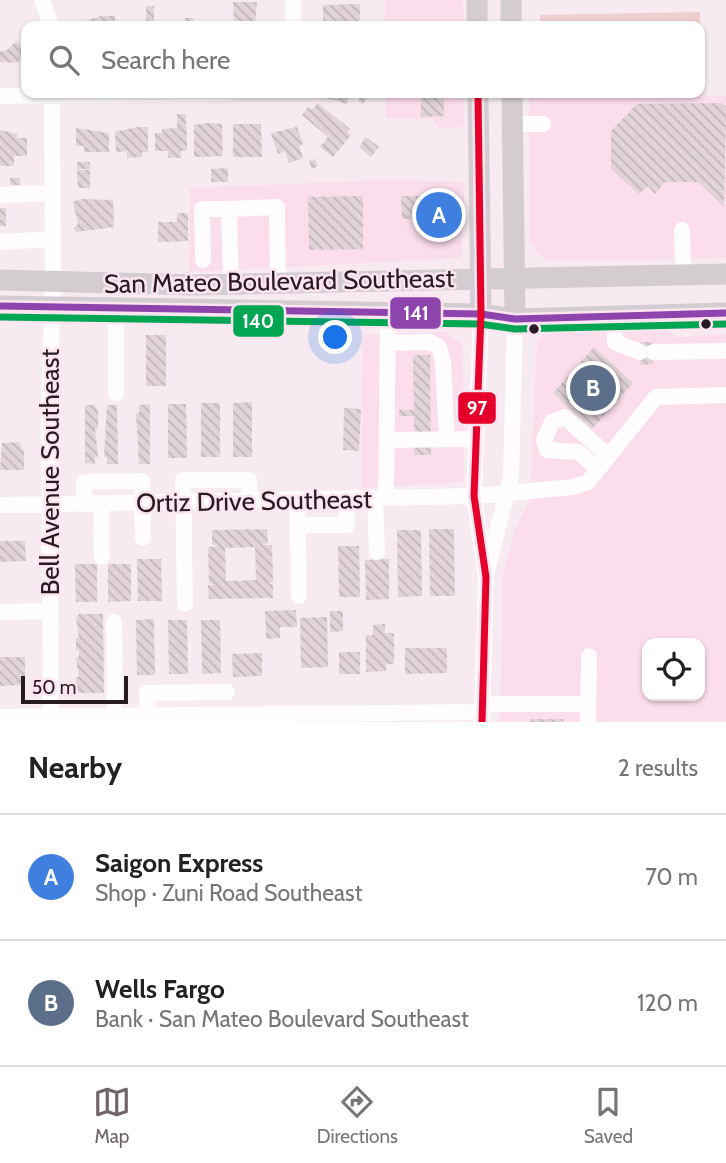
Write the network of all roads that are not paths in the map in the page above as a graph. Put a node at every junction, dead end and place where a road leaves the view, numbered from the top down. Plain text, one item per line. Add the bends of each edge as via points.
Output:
1 (41, 0) edge
2 (293, 0) edge
3 (477, 0) edge
4 (511, 0) edge
5 (49, 21) edge
6 (293, 21) edge
7 (477, 21) edge
8 (511, 21) edge
9 (21, 95) edge
10 (0, 96) edge
11 (52, 98) edge
12 (478, 98) edge
13 (512, 98) edge
14 (513, 124) junction
15 (543, 124) dead end
16 (52, 193) junction
17 (0, 195) edge
18 (229, 209) junction
19 (682, 230) dead end
20 (52, 239) junction
21 (0, 242) edge
22 (202, 260) dead end
23 (683, 274) junction
24 (726, 274) edge
25 (480, 278) junction
26 (514, 278) junction
27 (0, 281) edge
28 (278, 283) junction
29 (53, 284) junction
30 (231, 284) junction
31 (0, 306) edge
32 (51, 308) junction
33 (116, 309) junction
34 (388, 313) junction
35 (726, 313) edge
36 (481, 314) junction
37 (614, 316) junction
38 (515, 319) junction
39 (388, 343) junction
40 (726, 351) edge
41 (116, 393) dead end
42 (726, 395) edge
43 (447, 439) junction
44 (476, 439) junction
45 (387, 440) junction
46 (598, 469) junction
47 (216, 480) junction
48 (117, 481) junction
49 (508, 492) junction
50 (474, 496) junction
51 (381, 498) junction
52 (347, 499) junction
53 (297, 500) junction
54 (588, 500) dead end
55 (216, 501) junction
56 (249, 501) junction
57 (184, 502) junction
58 (143, 503) junction
59 (101, 504) junction
60 (0, 505) edge
61 (50, 505) junction
62 (298, 525) junction
63 (143, 538) dead end
64 (377, 552) dead end
65 (102, 557) dead end
66 (486, 577) junction
67 (299, 596) dead end
68 (185, 604) dead end
69 (50, 611) junction
70 (0, 612) edge
71 (114, 622) dead end
72 (589, 656) dead end
73 (183, 693) junction
74 (588, 704) junction
75 (482, 713) edge
76 (148, 715) junction
77 (184, 715) junction
78 (213, 715) junction
79 (115, 716) junction
80 (0, 717) edge
81 (51, 719) edge
82 (588, 722) edge

1 - 5 street
2 - 6 street
3 - 7 main road
4 - 8 main road
9 - 10 street
11 - 16 street, Bell Avenue Southeast
12 - 25 main road
13 - 14 main road
14 - 15 street
14 - 26 main road
16 - 17 street
16 - 20 street, Bell Avenue Southeast
18 - 22 street via 202,209
18 - 28 street via 277,207
18 - 30 street
19 - 23 street
20 - 21 street
20 - 29 street, Bell Avenue Southeast
23 - 24 main road, San Mateo Boulevard Southeast
23 - 26 main road, San Mateo Boulevard Southeast
25 - 26 main road, San Mateo Boulevard Southeast
25 - 28 main road, San Mateo Boulevard Southeast
25 - 36 main road
26 - 38 main road
27 - 29 main road, San Mateo Boulevard Southeast
28 - 30 main road, San Mateo Boulevard Southeast
29 - 30 main road, San Mateo Boulevard Southeast
29 - 32 street, Bell Avenue Southeast
31 - 32 main road, San Mateo Boulevard Southeast
32 - 33 main road, San Mateo Boulevard Southeast
32 - 61 street, Bell Avenue Southeast
33 - 34 main road, San Mateo Boulevard Southeast
33 - 41 street
34 - 36 main road, San Mateo Boulevard Southeast
34 - 39 street
35 - 37 main road, San Mateo Boulevard Southeast
36 - 38 main road, San Mateo Boulevard Southeast
36 - 44 street
37 - 38 main road, San Mateo Boulevard Southeast
37 - 40 street via 615,342 646,352
38 - 49 street
39 - 43 street via 430,342 439,347
39 - 45 street
42 - 46 street via 656,397
43 - 44 street
43 - 45 street
44 - 50 street
45 - 51 street
46 - 49 street, Ortiz Drive Southeast via 573,487
46 - 54 street
47 - 55 street
47 - 56 street via 249,480
47 - 57 street via 183,481
48 - 58 street via 142,481
48 - 59 street
48 - 59 street via 84,482
49 - 50 street, Ortiz Drive Southeast
49 - 66 street
50 - 51 street, Ortiz Drive Southeast
50 - 66 street
51 - 52 street, Ortiz Drive Southeast
51 - 64 street
52 - 53 street, Ortiz Drive Southeast
52 - 62 street via 347,525
53 - 56 street, Ortiz Drive Southeast
53 - 62 street
55 - 56 street, Ortiz Drive Southeast
55 - 57 street, Ortiz Drive Southeast
57 - 58 street, Ortiz Drive Southeast
57 - 68 street
58 - 59 street, Ortiz Drive Southeast
58 - 63 street
59 - 61 street, Ortiz Drive Southeast
59 - 65 street
60 - 61 street, Ortiz Drive Southeast
61 - 69 street, Bell Avenue Southeast
62 - 67 street
66 - 75 street
69 - 70 street
69 - 81 street, Bell Avenue Southeast
71 - 79 street
72 - 74 street
73 - 76 street via 148,693
73 - 77 street
73 - 78 street via 220,692
74 - 75 street
74 - 82 street
75 - 78 street
76 - 77 street
76 - 79 street
77 - 78 street
79 - 81 street
80 - 81 street

